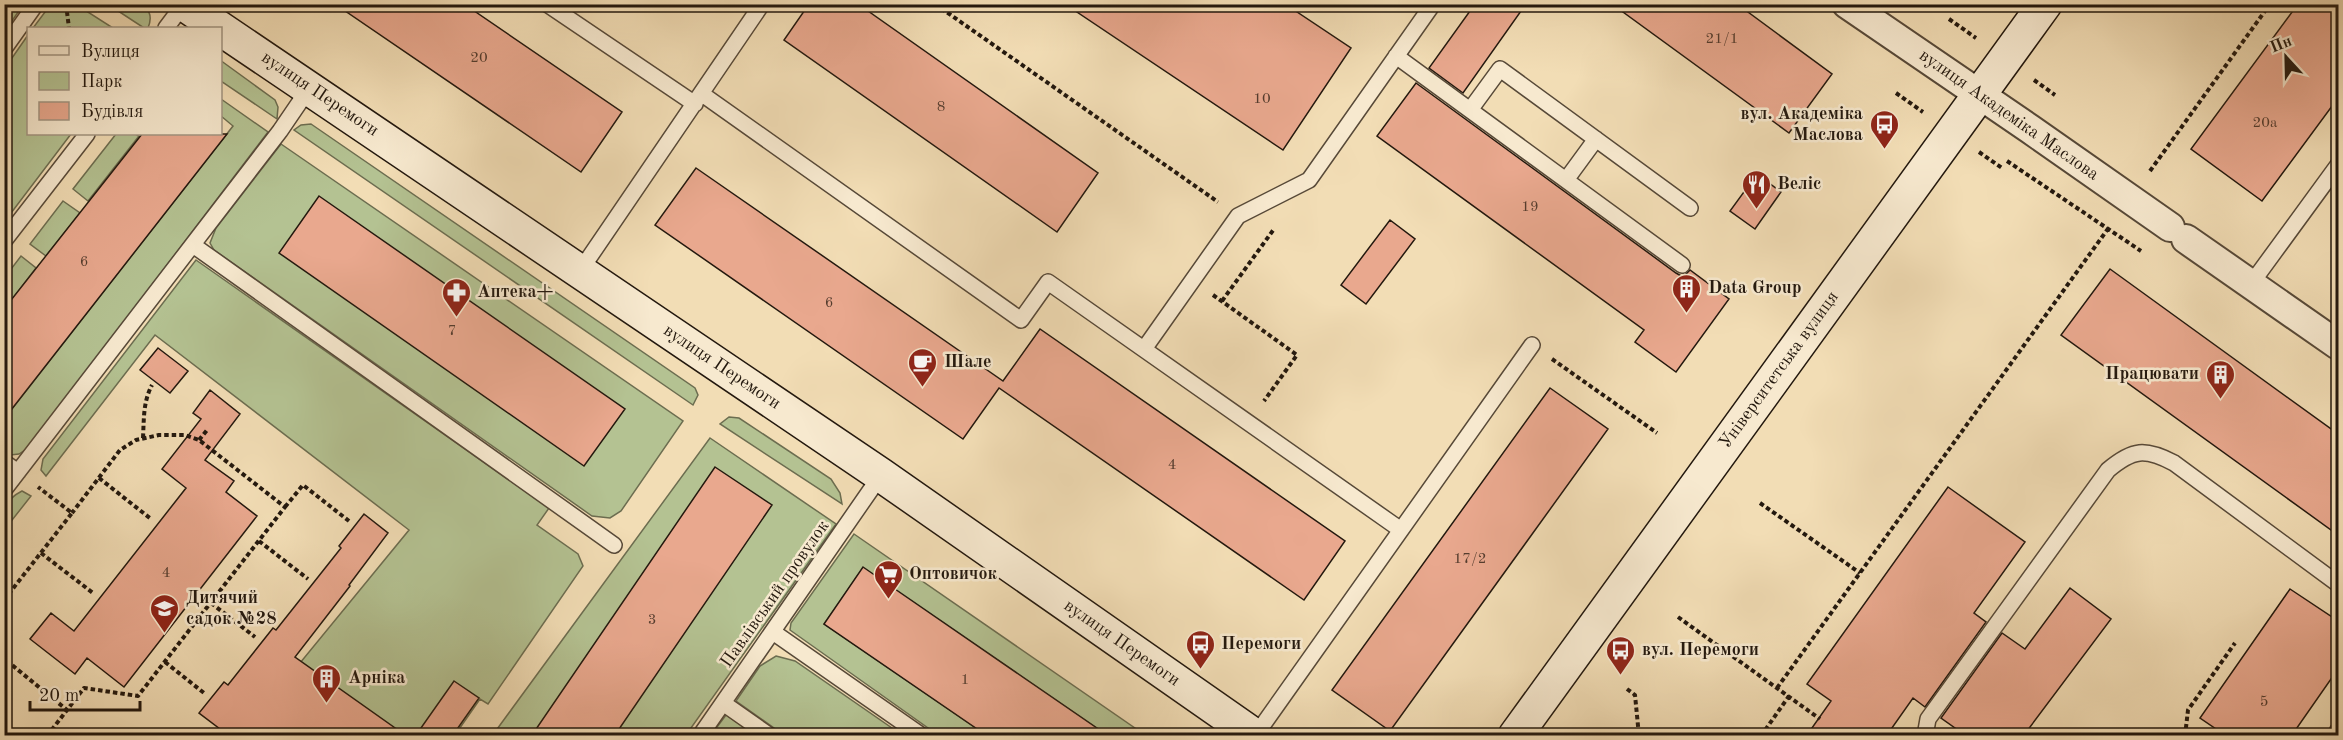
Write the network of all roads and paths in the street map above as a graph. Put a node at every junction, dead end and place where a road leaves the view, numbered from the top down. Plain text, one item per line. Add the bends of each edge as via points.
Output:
1 (36, 4) edge
2 (66, 4) edge
3 (184, 4) edge
4 (547, 4) edge
5 (762, 4) edge
6 (935, 4) edge
7 (1433, 4) edge
8 (1848, 4) edge
9 (2044, 4) edge
10 (2270, 4) edge
11 (1949, 19) dead end
12 (69, 27) edge
13 (167, 27) edge
14 (219, 27) edge
15 (222, 29) edge
16 (1982, 43) dead end
17 (4, 49) edge
18 (1396, 56) junction
19 (2028, 76) dead end
20 (310, 87) junction
21 (1896, 93) dead end
22 (1980, 94) junction
23 (2055, 94) dead end
24 (698, 99) junction
25 (1470, 110) junction
26 (1931, 118) dead end
27 (86, 135) edge
28 (1596, 139) junction
29 (1974, 148) dead end
30 (2007, 161) dead end
31 (2002, 168) dead end
32 (2336, 173) edge
33 (1566, 180) junction
34 (2130, 200) junction
35 (1690, 207) dead end
36 (1238, 216) junction
37 (1276, 226) dead end
38 (2108, 229) junction
39 (4, 241) edge
40 (193, 245) junction
41 (2149, 256) dead end
42 (1682, 265) dead end
43 (580, 271) junction
44 (1193, 280) junction
45 (2251, 284) junction
46 (1222, 301) junction
47 (1532, 345) joint
48 (2338, 345) edge
49 (1144, 349) junction
50 (152, 385) dead end
51 (1248, 423) junction
52 (207, 430) dead end
53 (1657, 433) dead end
54 (143, 438) junction
55 (199, 440) junction
56 (4, 462) edge
57 (18, 472) junction
58 (882, 475) junction
59 (99, 478) junction
60 (4, 490) edge
61 (1760, 502) dead end
62 (285, 507) junction
63 (72, 513) junction
64 (151, 519) dead end
65 (349, 521) dead end
66 (1401, 530) junction
67 (259, 541) junction
68 (614, 545) dead end
69 (41, 553) junction
70 (1860, 573) junction
71 (308, 579) dead end
72 (2338, 584) edge
73 (93, 593) dead end
74 (4, 600) edge
75 (211, 603) junction
76 (1678, 617) dead end
77 (773, 632) junction
78 (255, 637) dead end
79 (2235, 643) dead end
80 (4, 653) edge
81 (165, 662) junction
82 (1777, 688) junction
83 (1627, 689) dead end
84 (204, 693) dead end
85 (1788, 696) junction
86 (723, 703) junction
87 (67, 710) junction
88 (1820, 719) dead end
89 (2338, 730) edge
90 (1837, 732) dead end
91 (47, 735) edge
92 (700, 735) edge
93 (770, 735) edge
94 (922, 735) edge
95 (1255, 735) edge
96 (1515, 735) edge
97 (1639, 735) edge
98 (1761, 735) edge
99 (1843, 735) edge
100 (1925, 735) edge
101 (2185, 735) edge
102 (2335, 735) edge

1 - 17 lane
2 - 12 path
3 - 13 lane
3 - 14 main road, вулиця Перемоги
4 - 24 lane
5 - 24 lane
6 - 36 path
7 - 18 lane
8 - 22 street, вулиця Академіка Маслова
9 - 22 main road, Університетська вулиця
10 - 34 path
11 - 16 path
15 - 20 main road, вулиця Перемоги
18 - 25 lane
18 - 36 lane via 1309,180
19 - 23 path
20 - 40 lane
20 - 43 main road, вулиця Перемоги
21 - 26 path
22 - 34 street, вулиця Академіка Маслова
22 - 96 main road, Університетська вулиця
24 - 43 lane
24 - 49 lane via 1021,320 1048,282
25 - 28 lane via 1500,69
25 - 33 lane
27 - 39 lane
28 - 33 lane
28 - 35 lane
29 - 31 path
30 - 38 path
32 - 45 lane
33 - 42 lane
34 - 38 path
34 - 45 street, вулиця Академіка Маслова
36 - 44 lane
37 - 46 path
38 - 41 path
38 - 70 path
40 - 57 lane
40 - 68 lane
43 - 58 main road, вулиця Перемоги
44 - 46 path
44 - 49 lane
45 - 48 street, вулиця Академіка Маслова
46 - 51 path via 1297,354
47 - 53 path
47 - 66 lane
49 - 51 lane
50 - 54 path via 144,411
51 - 66 lane
52 - 55 path
54 - 55 path via 185,435
54 - 59 path via 120,450
55 - 62 path
56 - 57 lane
57 - 60 lane
57 - 63 path
58 - 77 lane, Павлівський провулок
58 - 95 main road, вулиця Перемоги
59 - 63 path
59 - 64 path
61 - 70 path
62 - 65 path via 303,485
62 - 67 path
63 - 69 path
66 - 95 lane
67 - 71 path
67 - 75 path
69 - 73 path
69 - 74 path
70 - 82 path
72 - 100 lane via 2174,463 2157,454 2140,452 2123,457 2108,470 1928,719
75 - 78 path
75 - 81 path
76 - 82 path
77 - 86 lane, Павлівський провулок
77 - 94 lane
79 - 101 path via 2188,710
80 - 87 path via 12,665
81 - 84 path
81 - 87 path via 138,696 84,688
82 - 85 path
83 - 97 path via 1635,695
85 - 88 path
85 - 98 path
86 - 92 lane, Павлівський провулок
86 - 93 lane
87 - 91 path
89 - 102 lane
90 - 99 path

